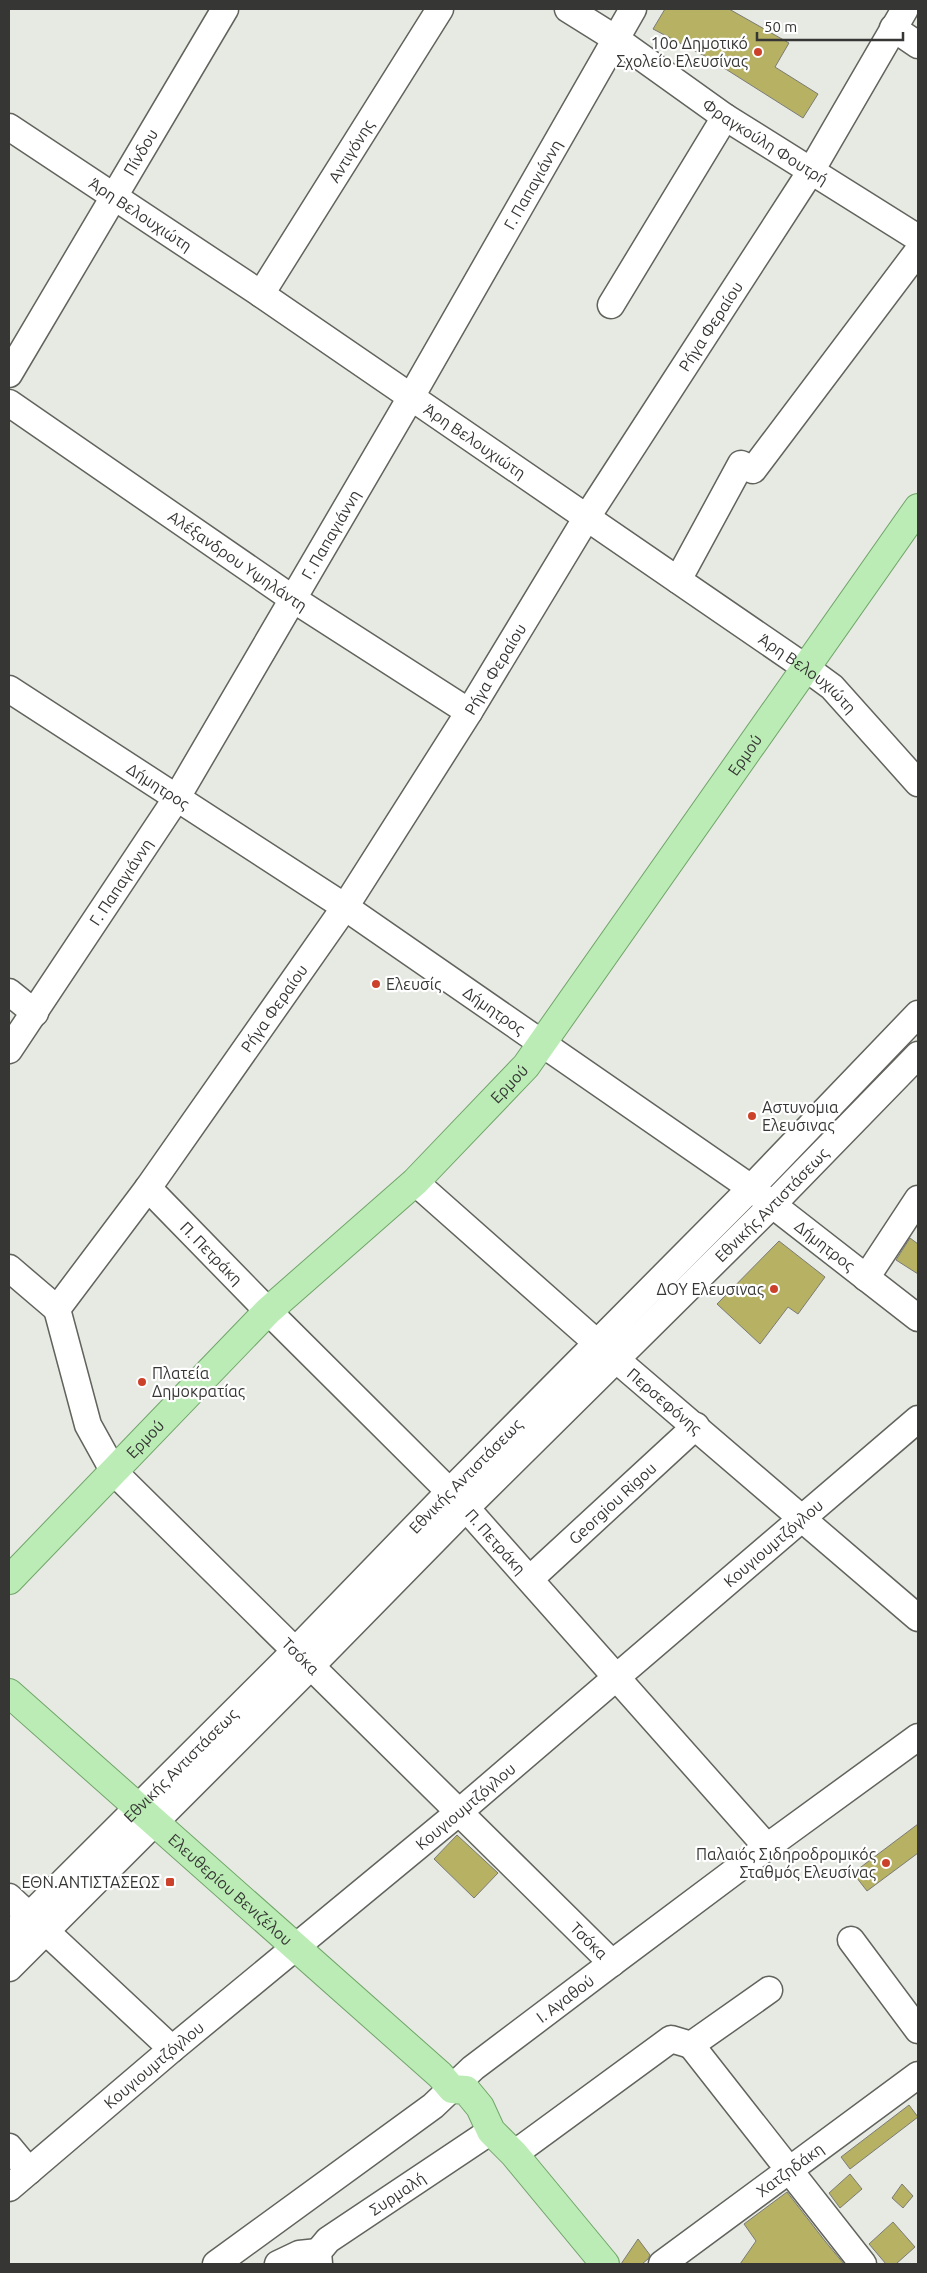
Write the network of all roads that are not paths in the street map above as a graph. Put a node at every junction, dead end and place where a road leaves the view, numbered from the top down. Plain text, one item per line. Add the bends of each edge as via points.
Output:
1 (225, 9) edge
2 (440, 9) edge
3 (568, 9) edge
4 (633, 9) edge
5 (899, 19) edge
6 (616, 40) junction
7 (918, 45) edge
8 (726, 117) junction
9 (9, 127) edge
10 (811, 171) junction
11 (112, 197) junction
12 (918, 238) edge
13 (918, 251) edge
14 (261, 294) junction
15 (611, 305) dead end
16 (9, 374) edge
17 (411, 397) junction
18 (9, 403) edge
19 (918, 508) edge
20 (587, 517) junction
21 (678, 580) junction
22 (293, 599) junction
23 (806, 668) junction
24 (9, 689) edge
25 (469, 712) junction
26 (918, 783) edge
27 (176, 799) junction
28 (345, 907) junction
29 (9, 992) edge
30 (35, 1013) junction
31 (918, 1014) edge
32 (542, 1044) junction
33 (9, 1050) edge
34 (918, 1055) edge
35 (415, 1182) junction
36 (148, 1188) junction
37 (751, 1188) junction
38 (918, 1199) edge
39 (772, 1204) junction
40 (9, 1268) edge
41 (866, 1278) junction
42 (57, 1309) junction
43 (268, 1310) junction
44 (918, 1318) edge
45 (606, 1351) junction
46 (918, 1419) edge
47 (696, 1426) junction
48 (114, 1472) junction
49 (458, 1499) junction
50 (801, 1519) junction
51 (530, 1578) junction
52 (9, 1580) edge
53 (918, 1618) edge
54 (304, 1658) junction
55 (618, 1677) junction
56 (9, 1693) edge
57 (918, 1737) edge
58 (458, 1813) junction
59 (146, 1815) junction
60 (766, 1847) junction
61 (9, 1897) edge
62 (37, 1923) junction
63 (9, 1936) edge
64 (851, 1940) dead end
65 (296, 1948) junction
66 (612, 1962) junction
67 (9, 1968) edge
68 (769, 1990) dead end
69 (918, 2030) edge
70 (691, 2045) junction
71 (172, 2049) junction
72 (918, 2075) edge
73 (452, 2088) junction
74 (491, 2131) junction
75 (9, 2147) edge
76 (514, 2154) junction
77 (788, 2170) junction
78 (29, 2171) junction
79 (9, 2188) edge
80 (318, 2258) edge
81 (216, 2264) edge
82 (278, 2264) edge
83 (605, 2264) edge
84 (662, 2264) edge
85 (863, 2264) edge

1 - 11 street, Πίνδου
2 - 14 street, Αντιγόνης
3 - 6 street, Φραγκούλη Φουτρή
4 - 6 street, Γ. Παπαγιάννη
5 - 7 street
5 - 10 street, Ρήγα Φεραίου
6 - 8 street, Φραγκούλη Φουτρή
6 - 17 street, Γ. Παπαγιάννη
8 - 10 street, Φραγκούλη Φουτρή
8 - 15 street
9 - 11 street, Άρη Βελουχιώτη
10 - 12 street, Φραγκούλη Φουτρή
10 - 20 street, Ρήγα Φεραίου
11 - 14 street, Άρη Βελουχιώτη
11 - 16 street, Πίνδου
13 - 21 street via 754,470 741,464
14 - 17 street, Άρη Βελουχιώτη
17 - 20 street, Άρη Βελουχιώτη
17 - 22 street, Γ. Παπαγιάννη
18 - 22 street, Αλέξανδρου Υψηλάντη
19 - 23 main road, Ερμού
20 - 21 street, Άρη Βελουχιώτη
20 - 25 street, Ρήγα Φεραίου
21 - 23 street, Άρη Βελουχιώτη
22 - 25 street, Αλέξανδρου Υψηλάντη
22 - 27 street, Γ. Παπαγιάννη
23 - 26 street, Άρη Βελουχιώτη via 832,687
23 - 32 main road, Ερμού
24 - 27 street, Δήμητρος
25 - 28 street, Ρήγα Φεραίου
27 - 28 street, Δήμητρος
27 - 30 street, Γ. Παπαγιάννη
28 - 32 street, Δήμητρος
28 - 36 street, Ρήγα Φεραίου
29 - 30 street
30 - 33 street, Γ. Παπαγιάννη
31 - 37 street, Εθνικής Αντιστάσεως
32 - 35 main road, Ερμού via 526,1066
32 - 37 street, Δήμητρος
34 - 39 street, Εθνικής Αντιστάσεως
35 - 43 main road, Ερμού
35 - 45 street, Περσεφόνης
36 - 42 street, Ρήγα Φεραίου
36 - 43 street, Π. Πετράκη
37 - 39 street, Δήμητρος
37 - 45 street, Εθνικής Αντιστάσεως
38 - 41 street
39 - 41 street, Δήμητρος
39 - 45 street, Εθνικής Αντιστάσεως
40 - 42 street
41 - 44 street, Δήμητρος
42 - 48 street, Τσόκα via 88,1425
43 - 48 main road, Ερμού
43 - 49 street, Π. Πετράκη
45 - 47 street, Περσεφόνης
45 - 49 street, Εθνικής Αντιστάσεως
46 - 50 street, Κουγιουμτζόγλου
47 - 50 street, Περσεφόνης
47 - 51 street, Georgiou Rigou
48 - 52 main road, Ερμού
48 - 54 street, Τσόκα
49 - 51 street, Π. Πετράκη
49 - 54 street, Εθνικής Αντιστάσεως
50 - 53 street, Περσεφόνης
50 - 55 street, Κουγιουμτζόγλου
51 - 55 street, Π. Πετράκη
54 - 58 street, Τσόκα
54 - 59 street, Εθνικής Αντιστάσεως
55 - 58 street, Κουγιουμτζόγλου
55 - 60 street, Π. Πετράκη
56 - 59 main road, Ελευθερίου Βενιζέλου
57 - 60 street, Ι. Αγαθού
58 - 65 street, Κουγιουμτζόγλου
58 - 66 street, Τσόκα
59 - 62 street, Εθνικής Αντιστάσεως
59 - 65 main road, Ελευθερίου Βενιζέλου
60 - 66 street, Ι. Αγαθού
61 - 62 street
62 - 63 street, Εθνικής Αντιστάσεως
62 - 67 street, Εθνικής Αντιστάσεως
62 - 71 street
64 - 69 street
65 - 71 street, Κουγιουμτζόγλου
65 - 73 main road, Ελευθερίου Βενιζέλου
66 - 73 street, Ι. Αγαθού via 473,2068
68 - 70 street
70 - 76 street via 671,2039
70 - 77 street
71 - 78 street, Κουγιουμτζόγλου
72 - 77 street, Χατζηδάκη
73 - 74 main road, Ελευθερίου Βενιζέλου via 466,2090 480,2107
73 - 81 street, Ι. Αγαθού via 433,2106
74 - 76 main road
74 - 80 street, Συρμαλή via 328,2240
75 - 78 street
76 - 83 main road
77 - 84 street, Χατζηδάκη
77 - 85 street
78 - 79 street, Κουγιουμτζόγλου
80 - 82 street via 299,2254

